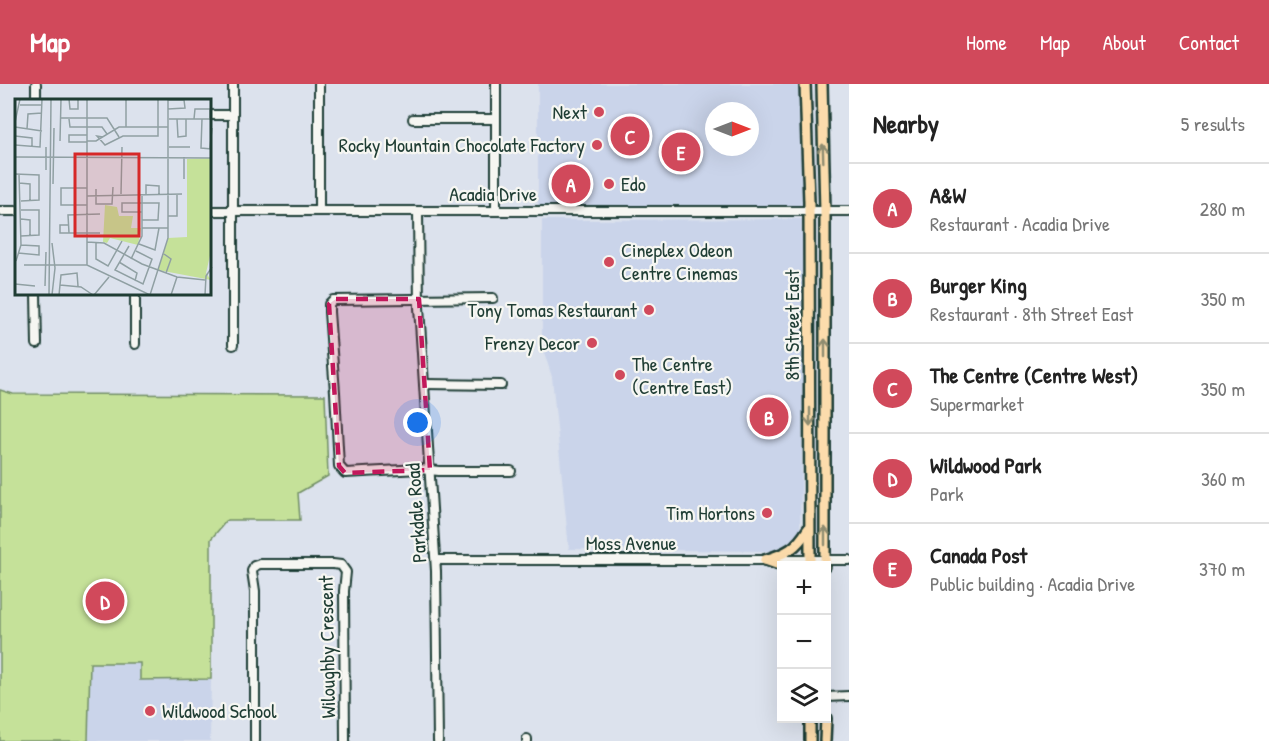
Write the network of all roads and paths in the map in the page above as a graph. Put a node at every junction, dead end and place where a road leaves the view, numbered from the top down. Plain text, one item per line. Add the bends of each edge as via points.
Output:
1 (233, 84) edge
2 (319, 84) edge
3 (496, 84) edge
4 (805, 84) edge
5 (822, 84) edge
6 (212, 115) edge
7 (232, 115) junction
8 (413, 119) dead end
9 (496, 119) junction
10 (212, 211) edge
11 (233, 211) junction
12 (319, 211) junction
13 (418, 211) junction
14 (496, 211) junction
15 (849, 211) edge
16 (809, 212) junction
17 (825, 212) junction
18 (36, 296) edge
19 (135, 296) edge
20 (493, 298) dead end
21 (419, 299) junction
22 (37, 344) dead end
23 (135, 344) dead end
24 (233, 345) dead end
25 (424, 384) junction
26 (501, 385) dead end
27 (430, 470) junction
28 (510, 471) dead end
29 (810, 526) junction
30 (436, 560) junction
31 (765, 560) junction
32 (849, 560) edge
33 (780, 561) edge
34 (810, 561) edge
35 (825, 561) edge
36 (831, 562) edge
37 (777, 564) edge
38 (849, 696) edge
39 (831, 697) edge
40 (810, 723) edge
41 (826, 723) edge
42 (255, 741) edge
43 (345, 741) edge
44 (438, 741) edge
45 (810, 741) edge
46 (825, 741) edge

1 - 7 street
2 - 12 street
3 - 9 street
4 - 16 main road, 8th Street East
17 -> 5 main road, 8th Street East
6 - 7 street
7 - 11 street
8 - 9 street
9 - 14 street
10 - 11 street, Acadia Drive
11 - 12 street, Acadia Drive
11 - 24 street
12 - 13 street, Acadia Drive
13 - 14 street, Acadia Drive
13 - 21 street, Parkdale Road
14 - 16 street, Acadia Drive
15 - 17 street, Acadia Drive
16 - 17 street, Acadia Drive
16 -> 29 main road, 8th Street East
35 -> 17 main road, 8th Street East
18 - 22 street
19 - 23 street
20 - 21 street
21 - 25 street, Parkdale Road
21 - 27 street via 336,299 329,304 339,466 345,473
25 - 26 street
25 - 27 street, Parkdale Road
27 - 28 street
27 - 30 street, Parkdale Road
29 - 31 main road via 794,548
29 - 34 main road, 8th Street East
30 - 31 street, Moss Avenue
30 - 44 street, Parkdale Road
31 - 33 street, Moss Avenue
31 - 37 main road
32 - 36 street, Moss Avenue
38 - 39 street
40 - 45 main road
41 - 46 main road
42 - 43 street, Wiloughby Crescent via 254,566 337,564 346,573

